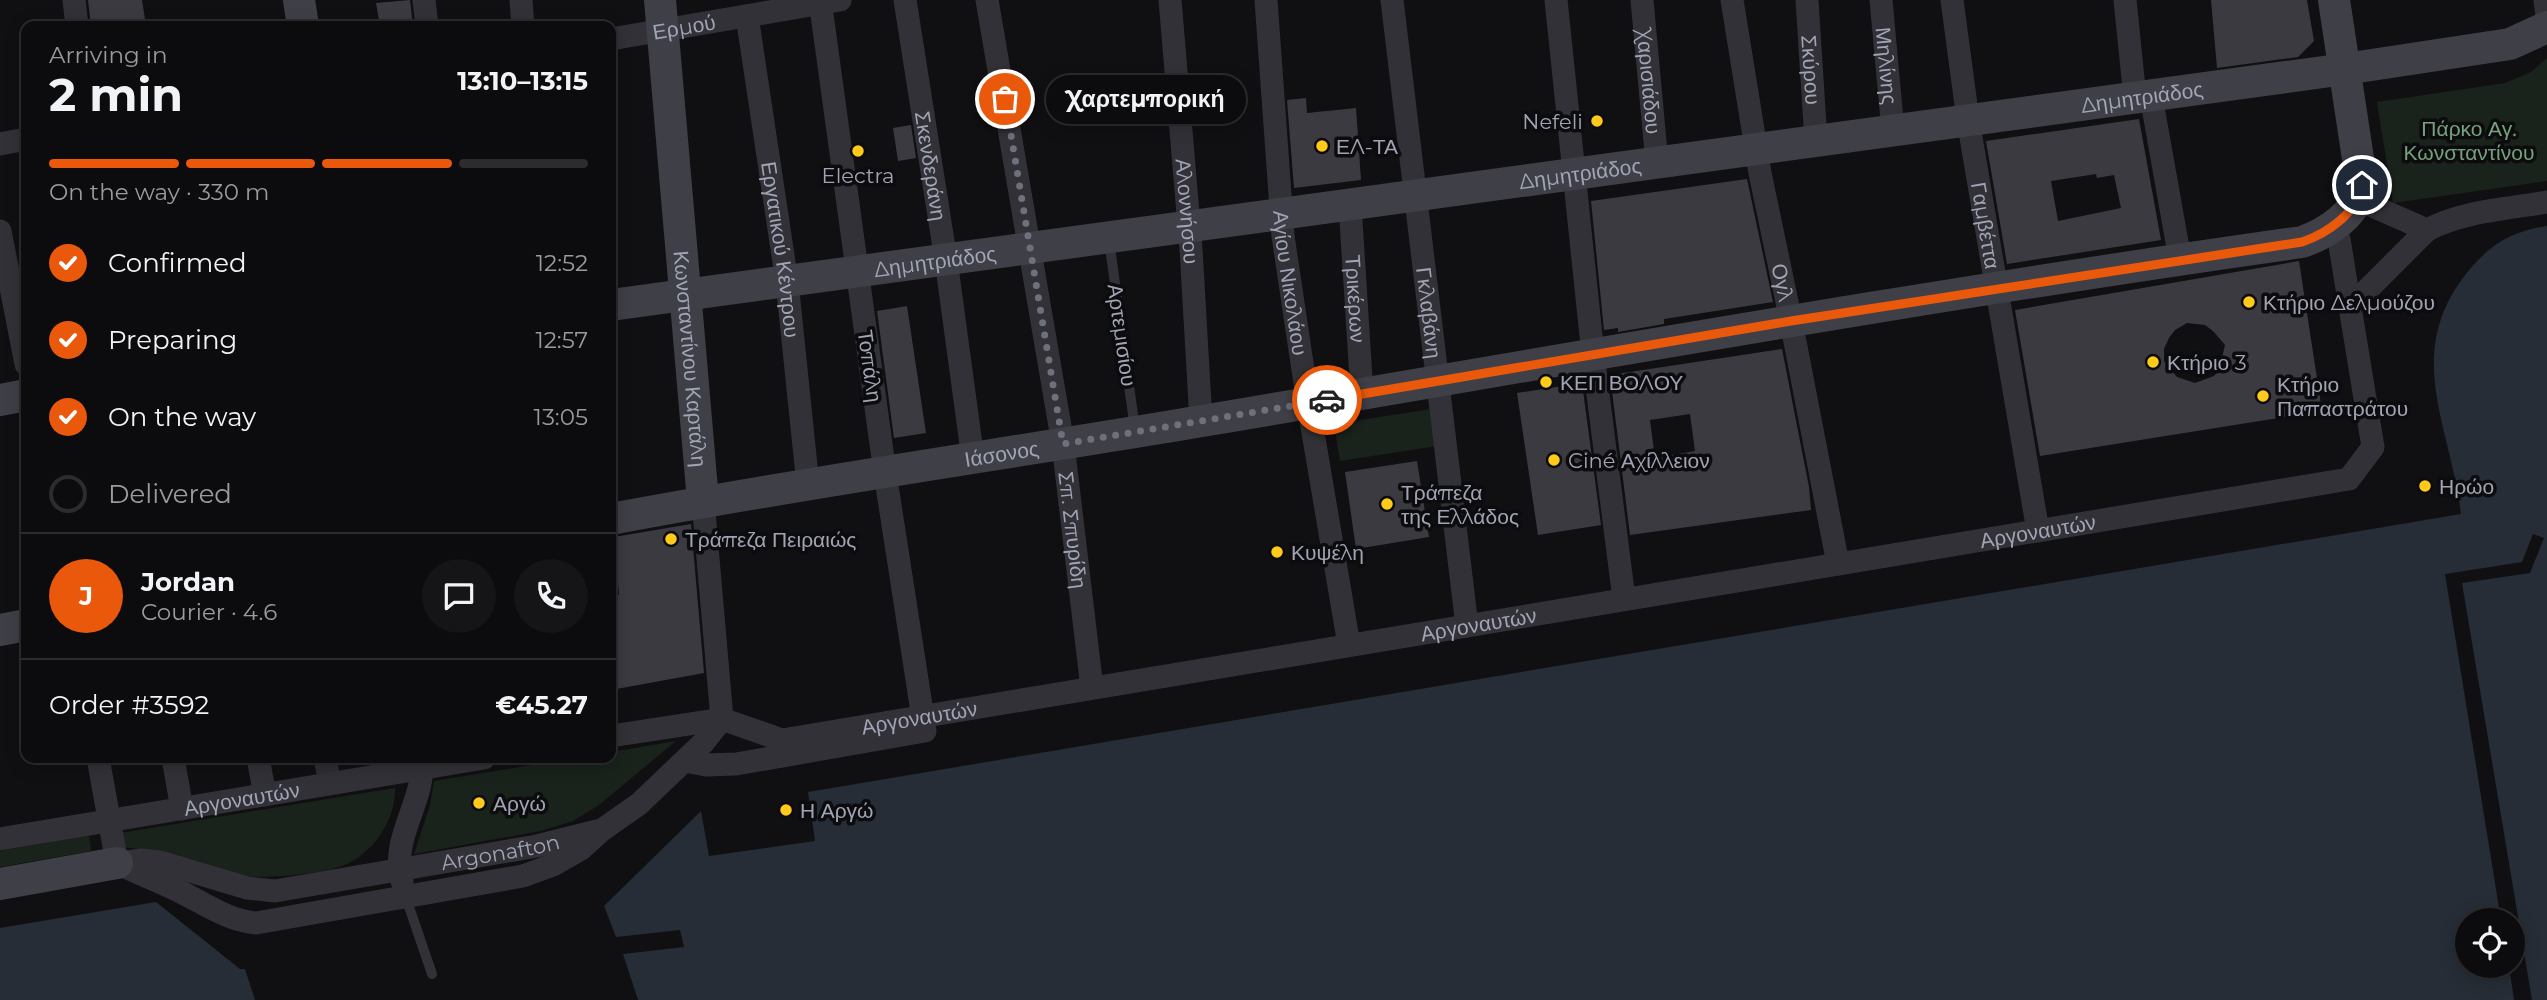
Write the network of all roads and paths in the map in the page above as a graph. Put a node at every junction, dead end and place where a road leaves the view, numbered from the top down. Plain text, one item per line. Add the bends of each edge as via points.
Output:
1 (74, 0) edge
2 (299, 0) edge
3 (424, 0) edge
4 (521, 0) edge
5 (905, 0) edge
6 (987, 0) edge
7 (1170, 0) edge
8 (1266, 0) edge
9 (1392, 0) edge
10 (1556, 0) edge
11 (1642, 0) edge
12 (1732, 0) edge
13 (1807, 0) edge
14 (1881, 0) edge
15 (1952, 0) edge
16 (2125, 0) edge
17 (2334, 0) edge
18 (2544, 0) edge
19 (827, 1) edge
20 (661, 15) edge
21 (747, 16) junction
22 (2547, 16) edge
23 (76, 21) edge
24 (302, 21) edge
25 (426, 21) edge
26 (523, 21) edge
27 (2547, 27) edge
28 (616, 37) edge
29 (2345, 69) junction
30 (2143, 97) junction
31 (1968, 121) junction
32 (1893, 131) junction
33 (21, 140) edge
34 (1816, 141) junction
35 (0, 144) edge
36 (1756, 149) junction
37 (1657, 163) junction
38 (1574, 174) junction
39 (2366, 195) junction
40 (1415, 196) junction
41 (2547, 202) edge
42 (1350, 205) junction
43 (1281, 214) junction
44 (1189, 227) junction
45 (2427, 230) junction
46 (0, 231) edge
47 (1109, 238) junction
48 (2339, 239) dead end
49 (1031, 248) junction
50 (2180, 259) junction
51 (946, 260) junction
52 (857, 272) junction
53 (787, 282) junction
54 (1996, 288) junction
55 (685, 295) junction
56 (616, 304) edge
57 (2350, 307) junction
58 (1791, 321) junction
59 (21, 338) edge
60 (1593, 355) junction
61 (1437, 382) junction
62 (1362, 394) junction
63 (21, 396) edge
64 (0, 400) edge
65 (1308, 403) junction
66 (1201, 422) junction
67 (1136, 432) junction
68 (1063, 444) junction
69 (973, 458) junction
70 (885, 473) junction
71 (808, 485) junction
72 (703, 502) junction
73 (616, 518) edge
74 (2038, 531) junction
75 (1838, 564) junction
76 (1624, 600) junction
77 (21, 626) edge
78 (1467, 626) junction
79 (0, 630) edge
80 (1349, 646) junction
81 (1092, 688) junction
82 (722, 719) junction
83 (924, 723) junction
84 (616, 735) edge
85 (685, 761) junction
86 (99, 763) edge
87 (174, 763) edge
88 (259, 763) edge
89 (422, 763) edge
90 (265, 795) junction
91 (182, 808) junction
92 (109, 821) junction
93 (602, 830) junction
94 (0, 839) edge
95 (117, 863) junction
96 (398, 869) junction
97 (0, 884) edge
98 (406, 898) junction
99 (432, 974) dead end

1 - 23 street
2 - 24 main road
3 - 25 street
4 - 26 street
5 - 51 street, Σκενδεράνη
6 - 49 street, Σπ. Σπυρίδη
7 - 44 street, Αλοννήσου
8 - 43 street, Αγίου Νικολάου
9 - 40 street, Γκλαβάνη
10 - 38 street
11 - 37 street, Χαρισιάδου
12 - 36 street, Ογλ
13 - 34 street, Σκύρου
14 - 32 street, Μηλίνης
15 - 31 street, Γαμβέττα
16 - 30 street
17 - 29 main road
18 - 22 street
19 - 21 street, Ερμού
19 - 52 street, Τοπάλη
20 - 21 street, Ερμού
20 - 28 street, Ερμού
20 - 55 main road, Κωνσταντίνου Καρτάλη
21 - 53 street, Εργατικού Κέντρου
27 - 29 main road, Δημητριάδος via 2498,47
29 - 30 main road, Δημητριάδος
29 - 39 main road
30 - 31 main road, Δημητριάδος
30 - 50 street
31 - 32 main road, Δημητριάδος
31 - 54 street, Γαμβέττα
32 - 34 main road, Δημητριάδος
33 - 35 street
34 - 36 main road, Δημητριάδος
36 - 37 main road, Δημητριάδος
36 - 58 street, Ογλ
37 - 38 main road, Δημητριάδος
38 - 40 main road, Δημητριάδος
38 - 60 street
39 - 45 street
39 - 50 main road, Ιάσονος via 2331,227 2310,239
40 - 42 main road, Δημητριάδος
40 - 61 street, Γκλαβάνη
41 - 45 street via 2475,214
42 - 43 main road, Δημητριάδος
42 - 62 street, Τρικέρων
43 - 44 main road, Δημητριάδος
43 - 65 street, Αγίου Νικολάου
44 - 47 main road, Δημητριάδος
44 - 66 street, Αλοννήσου
45 - 57 street
46 - 59 street
47 - 49 main road, Δημητριάδος
47 - 67 lane, Αρτεμισίου
48 - 57 street
49 - 51 main road, Δημητριάδος
49 - 68 street, Σπ. Σπυρίδη
50 - 54 main road, Ιάσονος
51 - 52 main road, Δημητριάδος
51 - 69 street, Σκενδεράνη
52 - 53 main road, Δημητριάδος
52 - 70 street, Τοπάλη
53 - 55 main road, Δημητριάδος
53 - 71 street, Εργατικού Κέντρου
54 - 58 main road, Ιάσονος
54 - 74 street, Γαμβέττα
55 - 56 main road, Δημητριάδος
55 - 72 main road, Κωνσταντίνου Καρτάλη
57 - 74 street, Αργοναυτών via 2373,447 2349,479
58 - 60 main road, Ιάσονος
58 - 75 street, Ογλ
60 - 61 main road, Ιάσονος
60 - 76 street
61 - 62 main road, Ιάσονος
61 - 78 street, Γκλαβάνη
62 - 65 main road, Ιάσονος
63 - 64 main road
65 - 66 main road, Ιάσονος
65 - 80 street, Αγίου Νικολάου
66 - 67 main road, Ιάσονος
67 - 68 main road, Ιάσονος
68 - 69 main road, Ιάσονος
68 - 81 street, Σπ. Σπυρίδη
69 - 70 main road, Ιάσονος
70 - 71 main road, Ιάσονος
70 - 83 street, Τοπάλη
71 - 72 main road, Ιάσονος
72 - 73 main road, Ιάσονος
72 - 82 street, Κωνσταντίνου Καρτάλη
74 - 75 street, Αργοναυτών
75 - 76 street, Αργοναυτών
76 - 78 street, Αργοναυτών
77 - 79 main road
78 - 80 street, Αργοναυτών
80 - 81 street, Αργοναυτών
81 - 83 street, Αργοναυτών
82 - 83 street, Αργοναυτών via 782,740
82 - 84 street, Αργοναυτών
82 - 85 street
83 - 85 street, Αργοναυτών via 736,764
85 - 93 street via 639,804
86 - 92 street
87 - 91 street
88 - 90 street
89 - 90 street, Αργοναυτών
89 - 96 street via 419,794 400,845
90 - 91 street, Αργοναυτών
91 - 92 street, Αργοναυτών
92 - 94 street, Αργοναυτών
92 - 95 street
93 - 96 street, Argonafton via 537,846
93 - 98 street via 580,849 523,876
95 - 96 street, Argonafton via 160,862 247,888 275,891
95 - 97 main road
95 - 98 street via 223,916 256,923
96 - 98 street
98 - 99 lane

